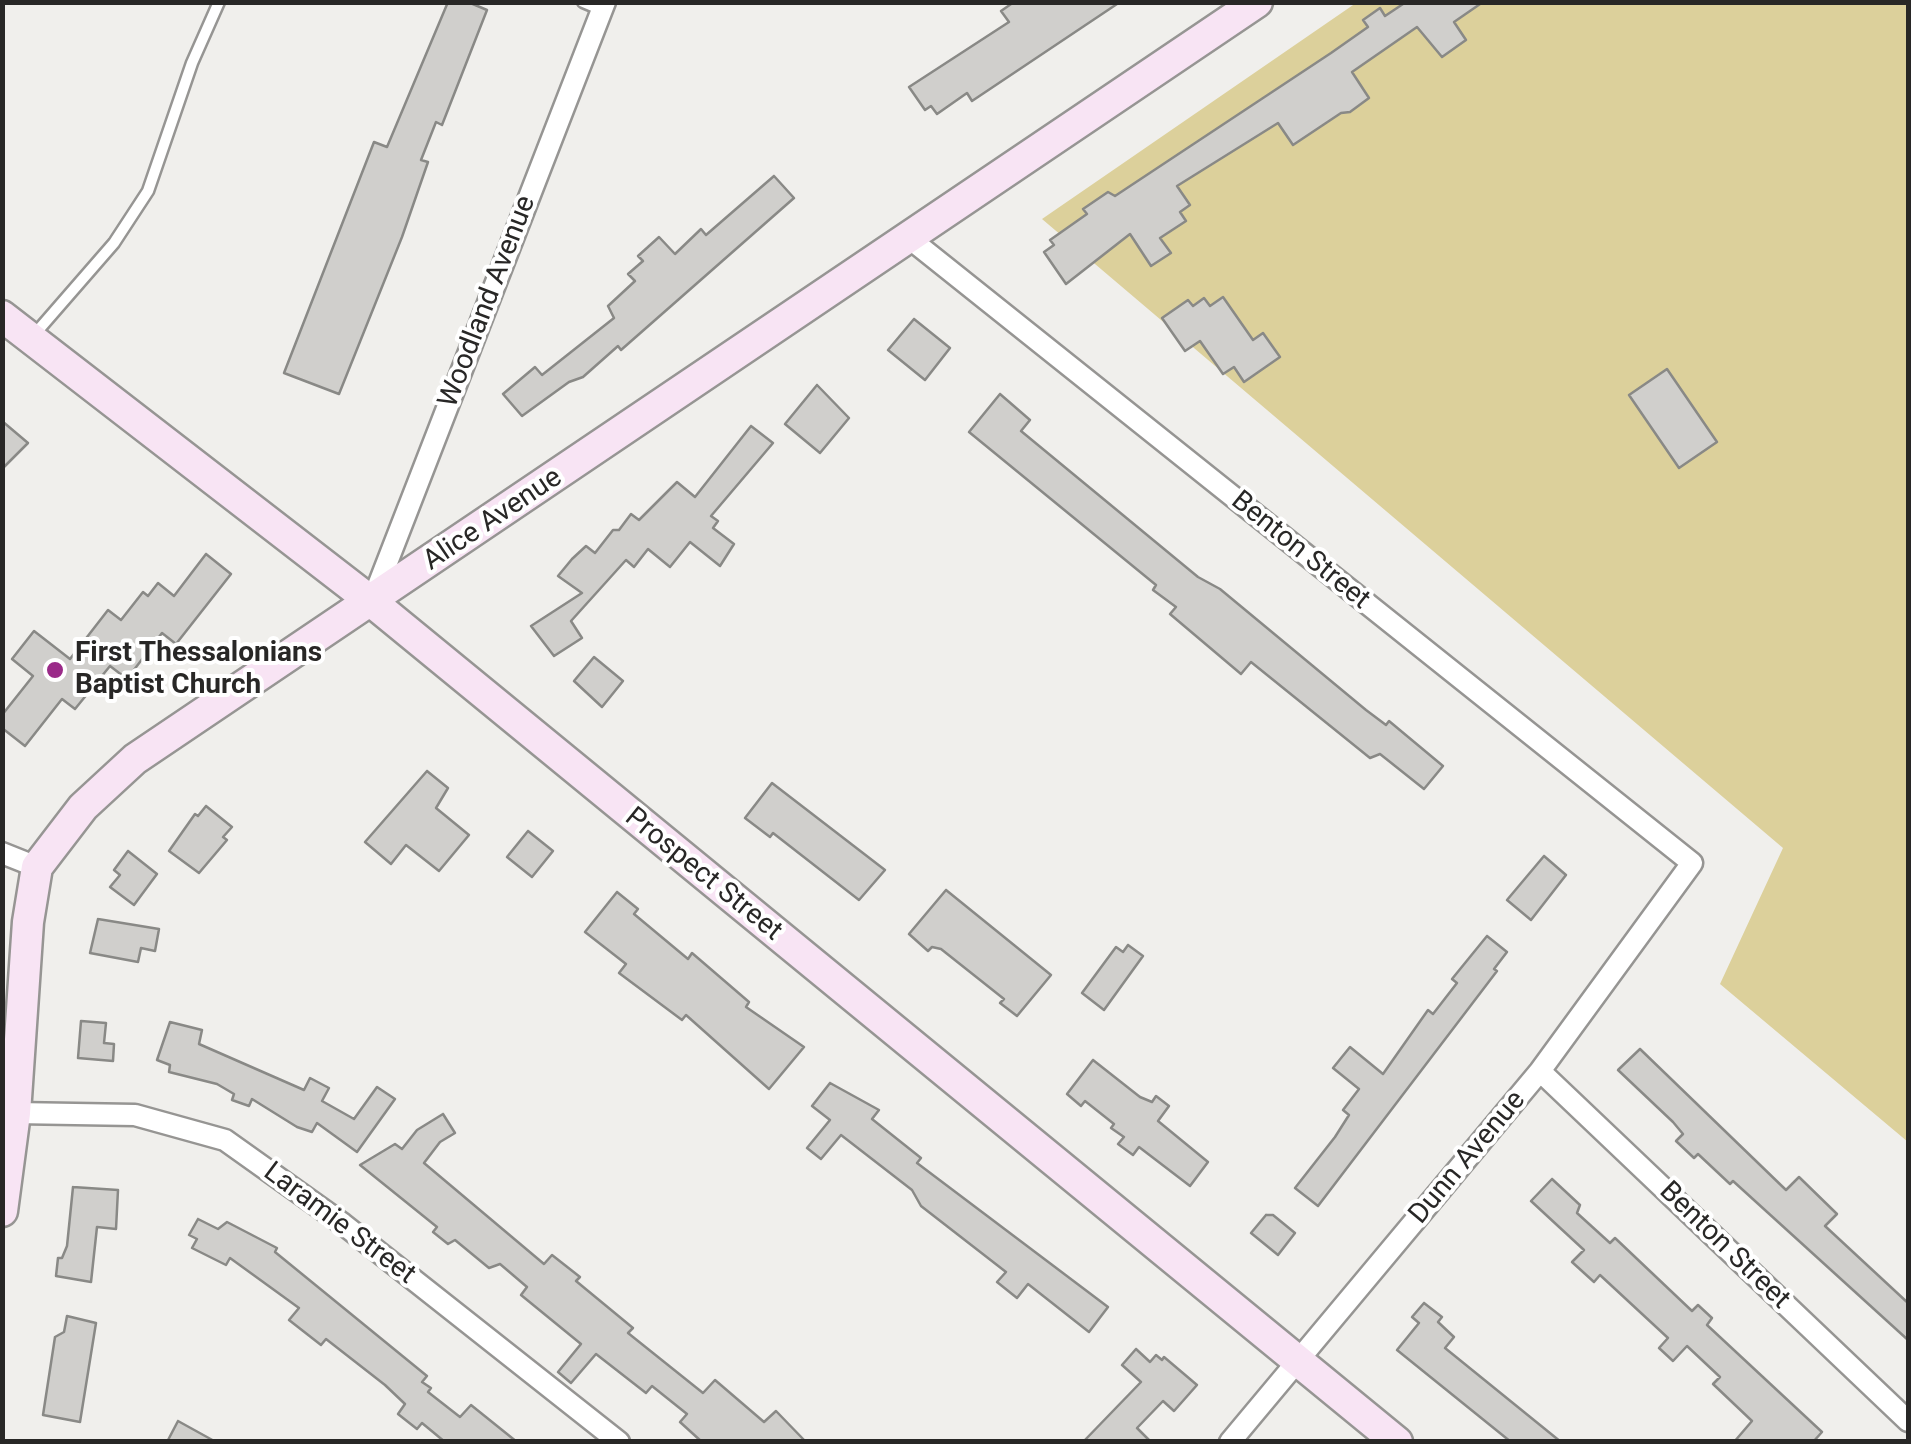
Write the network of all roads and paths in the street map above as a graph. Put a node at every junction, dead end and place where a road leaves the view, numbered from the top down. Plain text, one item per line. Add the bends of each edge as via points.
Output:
1 (218, 2) edge
2 (1257, 2) edge
3 (596, 5) edge
4 (909, 238) junction
5 (2, 316) edge
6 (30, 339) junction
7 (372, 602) junction
8 (2, 853) edge
9 (1692, 863) joint
10 (37, 868) junction
11 (1540, 1071) junction
12 (15, 1114) junction
13 (2, 1211) edge
14 (1298, 1363) junction
15 (1908, 1421) edge
16 (619, 1442) edge
17 (1230, 1442) edge
18 (1397, 1442) edge

1 - 6 lane via 148,191 114,244
2 - 4 street, Alice Avenue
3 - 7 street, Woodland Avenue
4 - 7 street, Alice Avenue
4 - 9 street, Benton Street
5 - 6 street, Prospect Street
6 - 7 street, Prospect Street
7 - 10 street, Alice Avenue via 134,760 83,807
7 - 14 street, Prospect Street
8 - 10 street
9 - 11 street, Dunn Avenue
10 - 12 street, Alice Avenue
11 - 14 street, Dunn Avenue
11 - 15 street, Benton Street
12 - 13 street, Alice Avenue
12 - 16 street, Laramie Street via 135,1115 225,1140 343,1224
14 - 17 street, Dunn Avenue
14 - 18 street, Prospect Street

